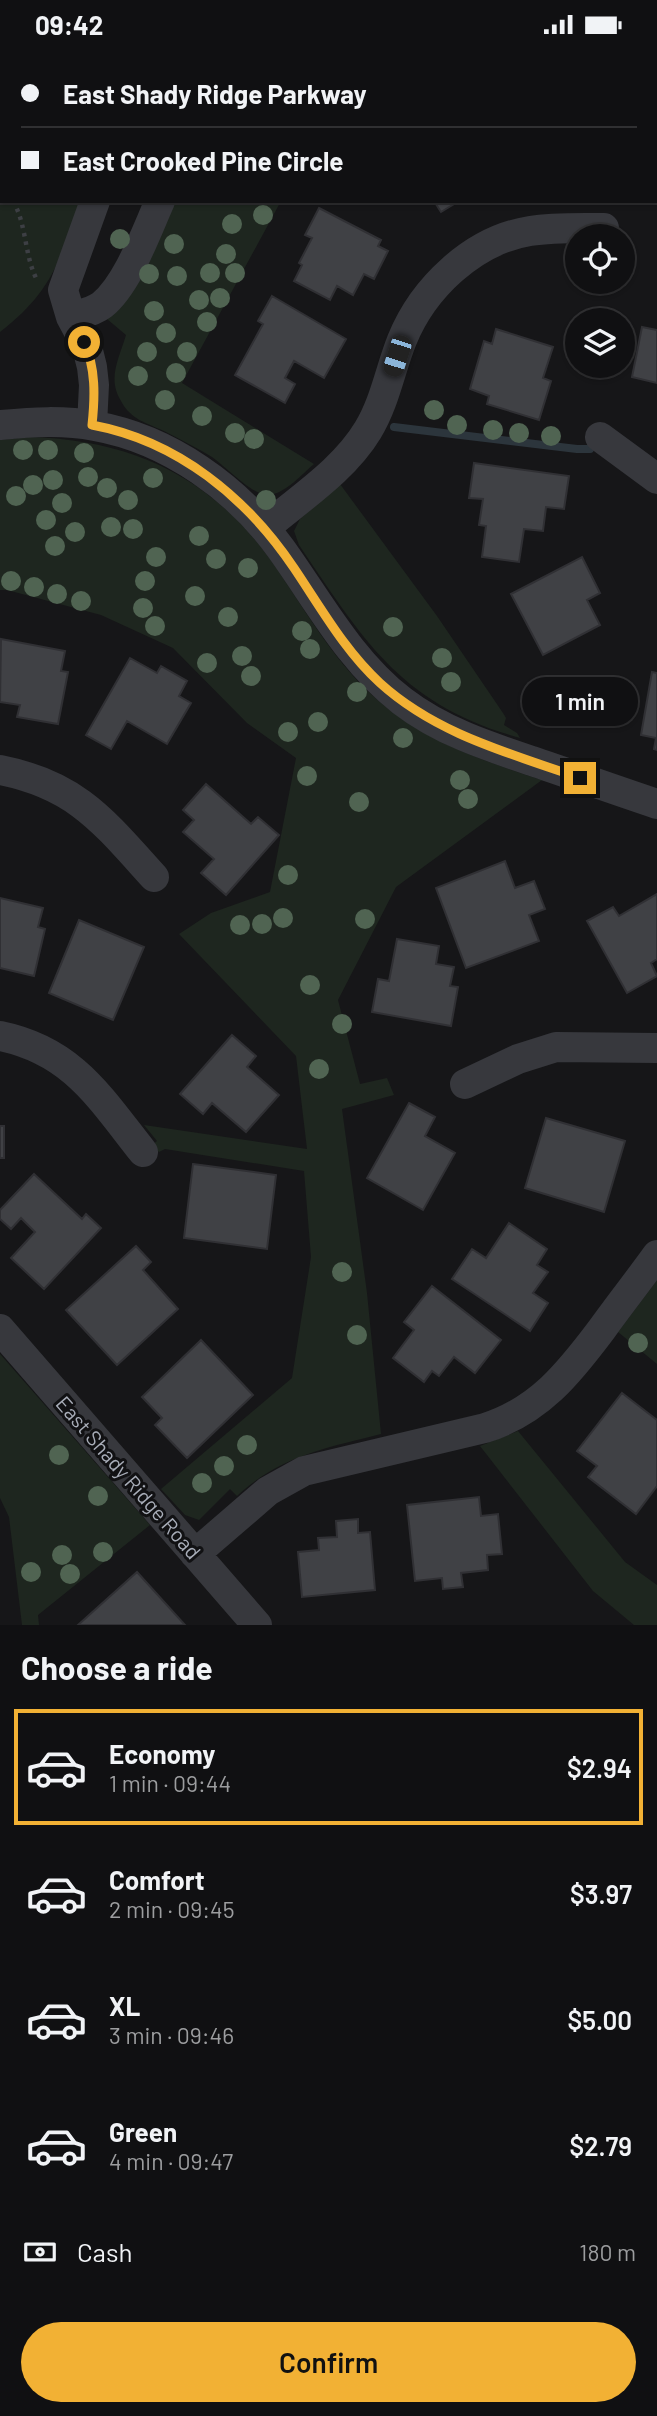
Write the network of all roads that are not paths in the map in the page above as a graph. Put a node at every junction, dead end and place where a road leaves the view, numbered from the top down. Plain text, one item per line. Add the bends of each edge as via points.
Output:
1 (94, 203) edge
2 (159, 203) edge
3 (565, 229) edge
4 (71, 317) junction
5 (0, 425) edge
6 (92, 425) junction
7 (600, 437) dead end
8 (657, 479) edge
9 (265, 528) junction
10 (0, 770) edge
11 (657, 804) edge
12 (153, 877) dead end
13 (0, 1036) edge
14 (657, 1048) edge
15 (465, 1084) dead end
16 (143, 1152) dead end
17 (657, 1255) edge
18 (0, 1329) edge
19 (195, 1554) junction
20 (257, 1625) edge

1 - 4 street via 64,285
2 - 4 street via 114,291 102,305
3 - 9 street via 521,233 475,253 449,273 411,322 363,438 338,467
4 - 6 street via 92,367
5 - 6 street
6 - 9 street via 132,436 186,462 231,494
7 - 8 street
9 - 11 street via 351,651 405,703 484,745
10 - 12 street via 45,782 81,802
13 - 16 street via 34,1046 79,1074
14 - 15 street via 556,1047 524,1056
17 - 19 street via 567,1375 526,1410 485,1427 304,1471 268,1491
18 - 19 street, East Shady Ridge Road
19 - 20 street, East Shady Ridge Road

